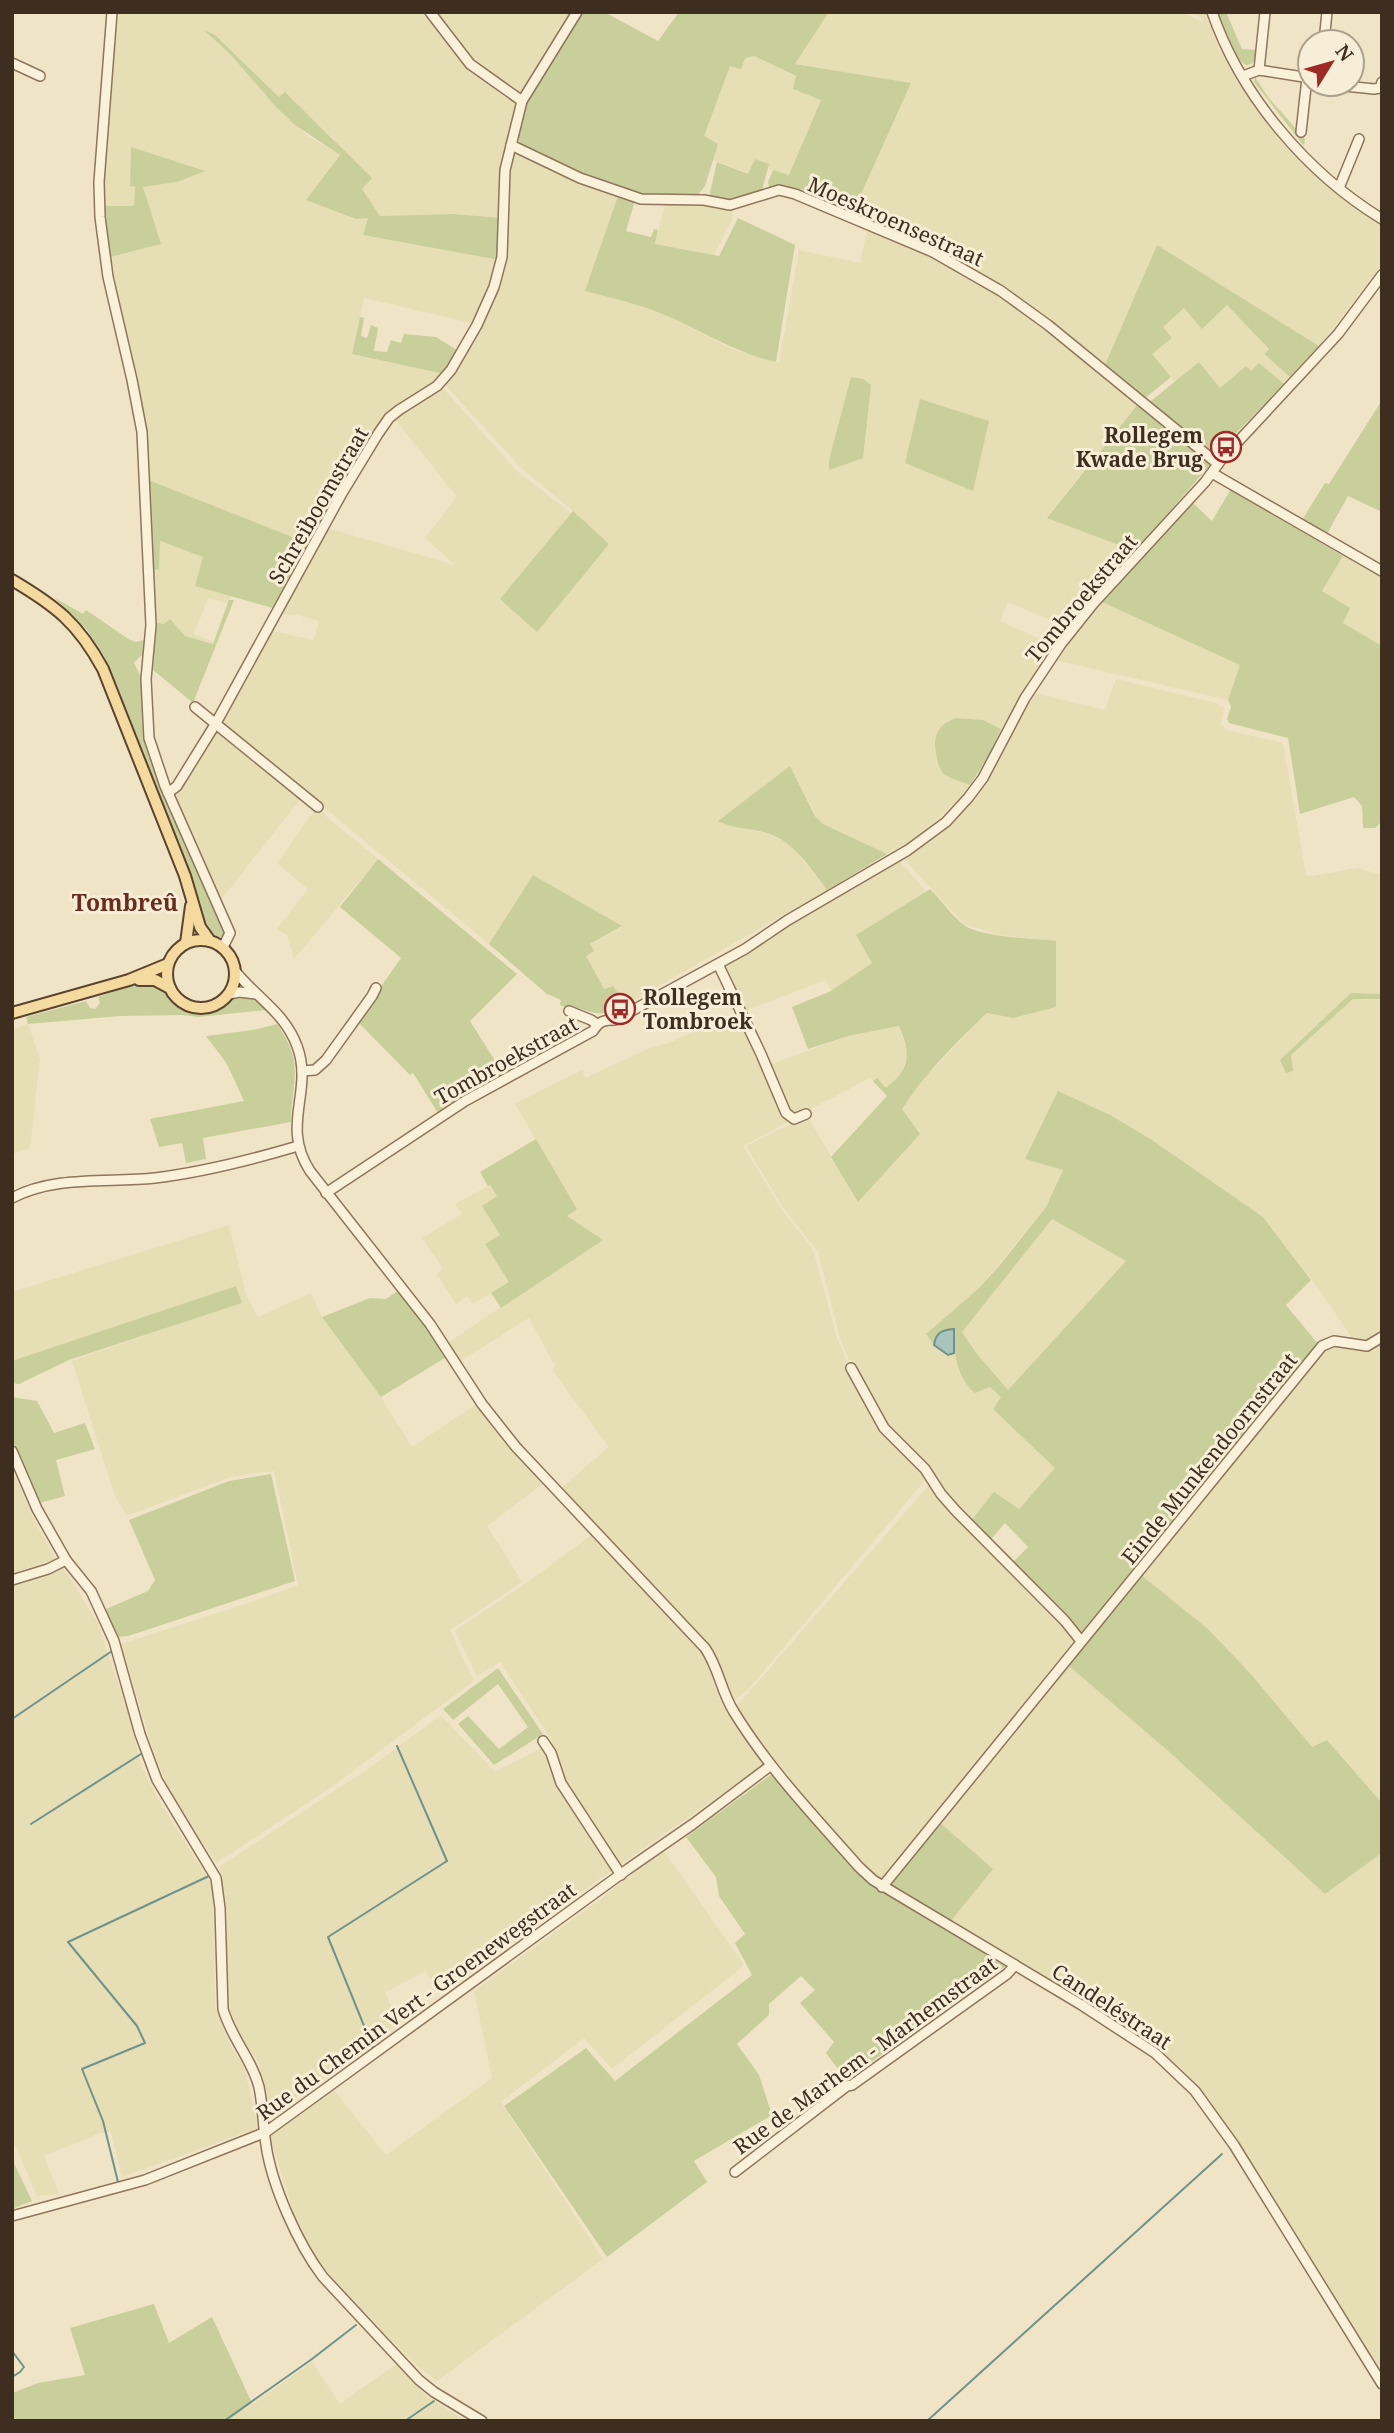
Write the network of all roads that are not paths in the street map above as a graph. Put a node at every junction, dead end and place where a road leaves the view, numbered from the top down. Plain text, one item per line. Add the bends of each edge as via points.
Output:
1 (112, 12) edge
2 (430, 12) edge
3 (577, 12) edge
4 (1212, 12) edge
5 (1265, 12) edge
6 (12, 63) edge
7 (1259, 70) junction
8 (40, 76) dead end
9 (1243, 76) junction
10 (1296, 76) edge
11 (1382, 82) edge
12 (1366, 88) edge
13 (1306, 98) edge
14 (522, 101) junction
15 (1301, 132) dead end
16 (1359, 139) dead end
17 (512, 145) junction
18 (1339, 188) junction
19 (1382, 219) edge
20 (1382, 275) edge
21 (1215, 469) junction
22 (1382, 571) edge
23 (12, 580) edge
24 (195, 707) dead end
25 (216, 723) junction
26 (168, 793) junction
27 (318, 807) dead end
28 (192, 904) junction
29 (758, 940) junction
30 (210, 941) junction
31 (186, 943) junction
32 (223, 947) junction
33 (169, 964) junction
34 (718, 964) junction
35 (707, 968) junction
36 (236, 972) junction
37 (129, 980) junction
38 (170, 988) junction
39 (376, 988) dead end
40 (229, 994) junction
41 (261, 995) junction
42 (569, 1011) dead end
43 (12, 1013) edge
44 (597, 1024) junction
45 (302, 1071) junction
46 (806, 1114) dead end
47 (298, 1146) junction
48 (326, 1193) junction
49 (12, 1198) edge
50 (1382, 1337) edge
51 (851, 1368) dead end
52 (12, 1451) edge
53 (66, 1560) junction
54 (12, 1580) edge
55 (1080, 1641) junction
56 (543, 1741) dead end
57 (770, 1766) junction
58 (621, 1875) junction
59 (882, 1887) junction
60 (1016, 1965) junction
61 (266, 2132) junction
62 (735, 2172) dead end
63 (12, 2216) edge
64 (1382, 2384) edge
65 (482, 2421) edge

1 - 26 street via 99,208 111,290 142,432 151,625 147,728
2 - 14 street via 470,64
3 - 14 street, Schreiboomstraat
4 - 9 street
5 - 7 street
6 - 8 street
7 - 9 street
7 - 10 street
9 - 18 street via 1279,127
11 - 12 street via 1380,88
13 - 15 street
14 - 17 street, Schreiboomstraat
16 - 18 street
17 - 21 street, Moeskroensestraat via 580,178 641,199 730,205 779,190 795,194 933,252 1001,291 1048,325
17 - 25 street, Schreiboomstraat via 505,170 502,257 477,325 437,386 389,418 378,434
18 - 19 street
20 - 21 street, Tombroekstraat via 1338,334
21 - 22 street, Moeskroensestraat
21 - 29 street, Tombroekstraat via 1061,644 1025,698 983,778 958,809 919,843
23 - 28 main road via 48,601 88,641 186,876
24 - 25 street
25 - 26 street, Schreiboomstraat
25 - 27 street
26 - 32 street via 229,936
28 - 30 main road
28 - 31 main road
29 - 34 street, Tombroekstraat
29 - 35 street, Tombroekstraat
30 - 31 main road
30 - 32 main road
31 - 33 main road
32 - 36 main road
33 - 37 main road
33 - 38 main road
34 - 35 street, Tombroekstraat
34 - 46 street via 786,1113 794,1119
35 - 44 street, Tombroekstraat via 615,1020
36 - 40 main road
36 - 41 street
37 - 38 main road via 155,980
37 - 43 main road
38 - 40 main road via 181,1001 197,1008 218,1004
39 - 45 street via 326,1060 315,1070
40 - 41 street
41 - 45 street via 295,1042
42 - 44 street
44 - 48 street, Tombroekstraat via 593,1031 466,1101
45 - 47 street
47 - 48 street, Candeléstraat
47 - 49 street via 199,1172 53,1184
48 - 57 street, Candeléstraat via 430,1324 502,1431 705,1648 732,1709
50 - 55 street, Einde Munkendoornstraat via 1367,1346 1334,1341 1322,1346
51 - 55 street via 884,1428
52 - 53 street
53 - 54 street
53 - 61 street via 91,1591 114,1641 157,1780 216,1878 223,2009 256,2078
55 - 59 street, Einde Munkendoornstraat
56 - 58 street via 569,1797
57 - 58 street, Rue du Chemin Vert - Groenewegstraat
57 - 59 street, Candeléstraat
58 - 61 street, Rue du Chemin Vert - Groenewegstraat
59 - 60 street, Candeléstraat
60 - 62 street, Rue de Marhem - Marhemstraat
60 - 64 street, Candeléstraat via 1141,2042 1195,2091 1234,2145
61 - 63 street, Rue du Chemin Vert - Groenewegstraat via 145,2180
61 - 65 street via 271,2164 311,2261 419,2380

